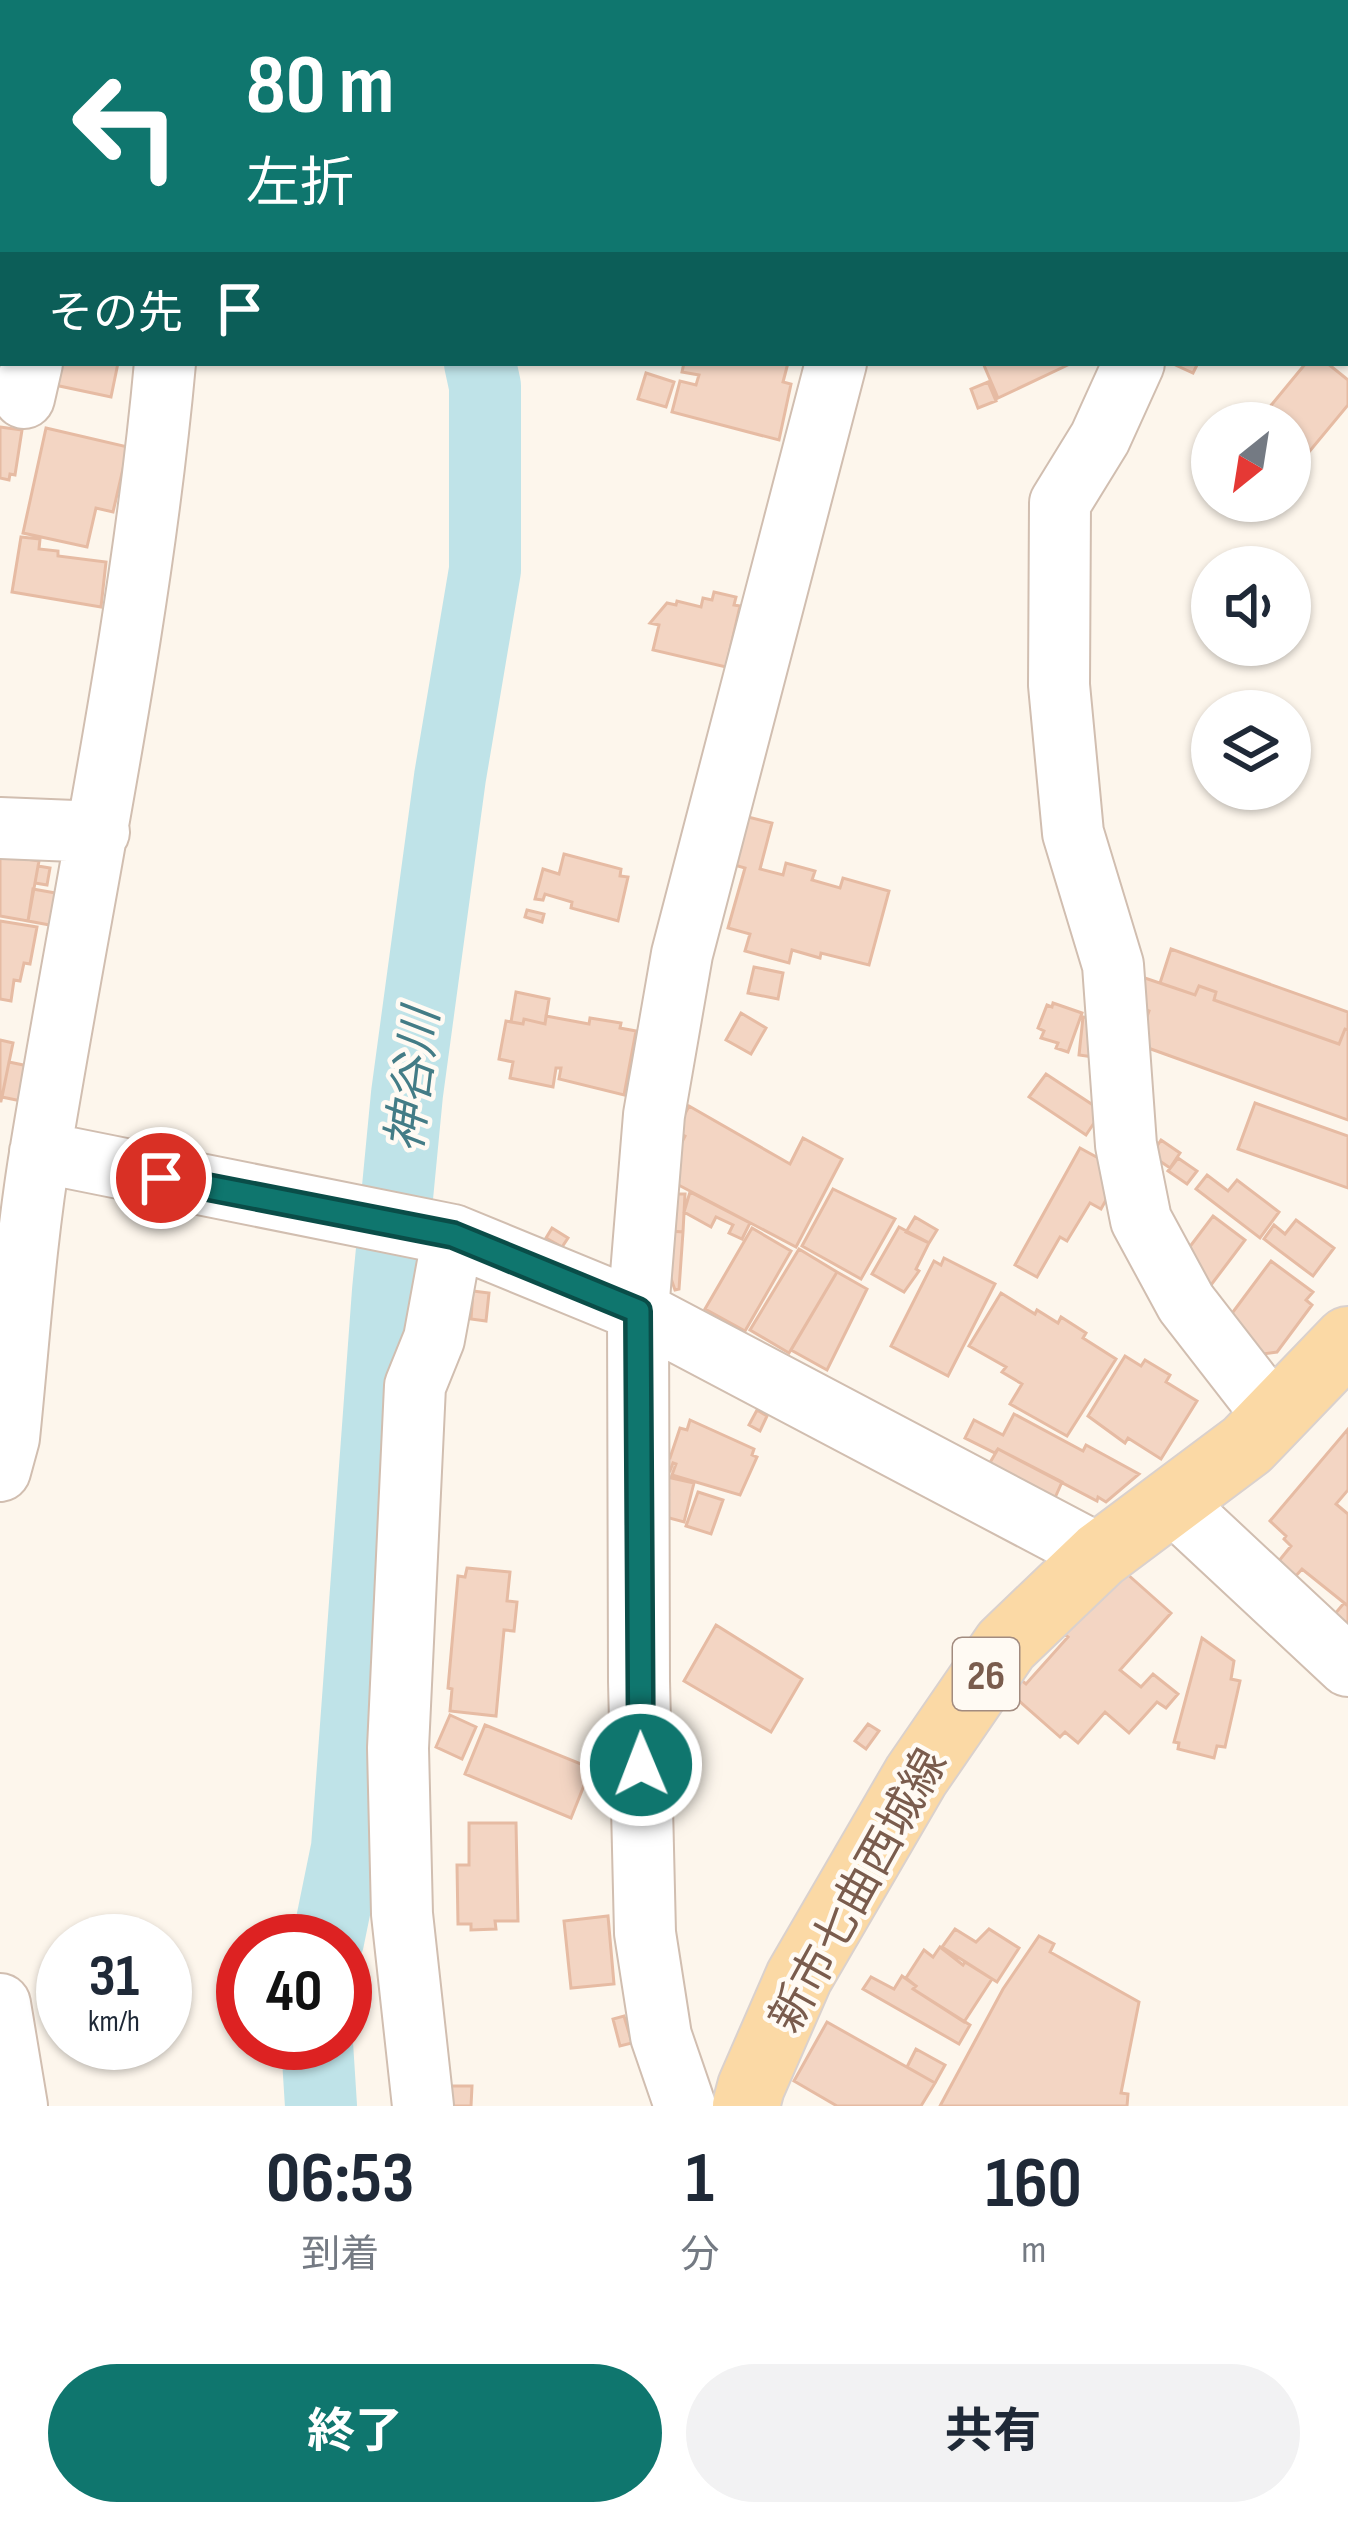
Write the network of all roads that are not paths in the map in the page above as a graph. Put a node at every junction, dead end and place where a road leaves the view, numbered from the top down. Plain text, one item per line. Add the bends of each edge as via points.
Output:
1 (165, 366) edge
2 (835, 366) edge
3 (1134, 366) edge
4 (0, 828) edge
5 (99, 832) junction
6 (54, 1156) junction
7 (446, 1234) junction
8 (638, 1311) junction
9 (1348, 1340) edge
10 (1279, 1415) junction
11 (0, 1471) edge
12 (1171, 1502) junction
13 (1100, 1555) junction
14 (1348, 1666) edge
15 (0, 2003) edge
16 (17, 2106) edge
17 (423, 2106) edge
18 (685, 2106) edge
19 (746, 2106) edge

1 - 5 street
2 - 8 street via 682,954 654,1115
3 - 10 street via 1060,502 1059,685 1072,833 1113,965 1126,1145 1141,1220 1186,1303
4 - 5 street
5 - 6 street
6 - 7 street
6 - 11 street
7 - 8 street
7 - 17 street via 434,1340 415,1386 398,1748 402,1913
8 - 13 street
8 - 18 street via 645,1933 661,2036
9 - 10 main road, 新市七曲西城線 / 26
10 - 12 main road, 新市七曲西城線 / 26
12 - 13 main road, 新市七曲西城線 / 26
12 - 14 street
13 - 19 main road, 新市七曲西城線 / 26 via 1006,1645 916,1776 799,1977
15 - 16 street

